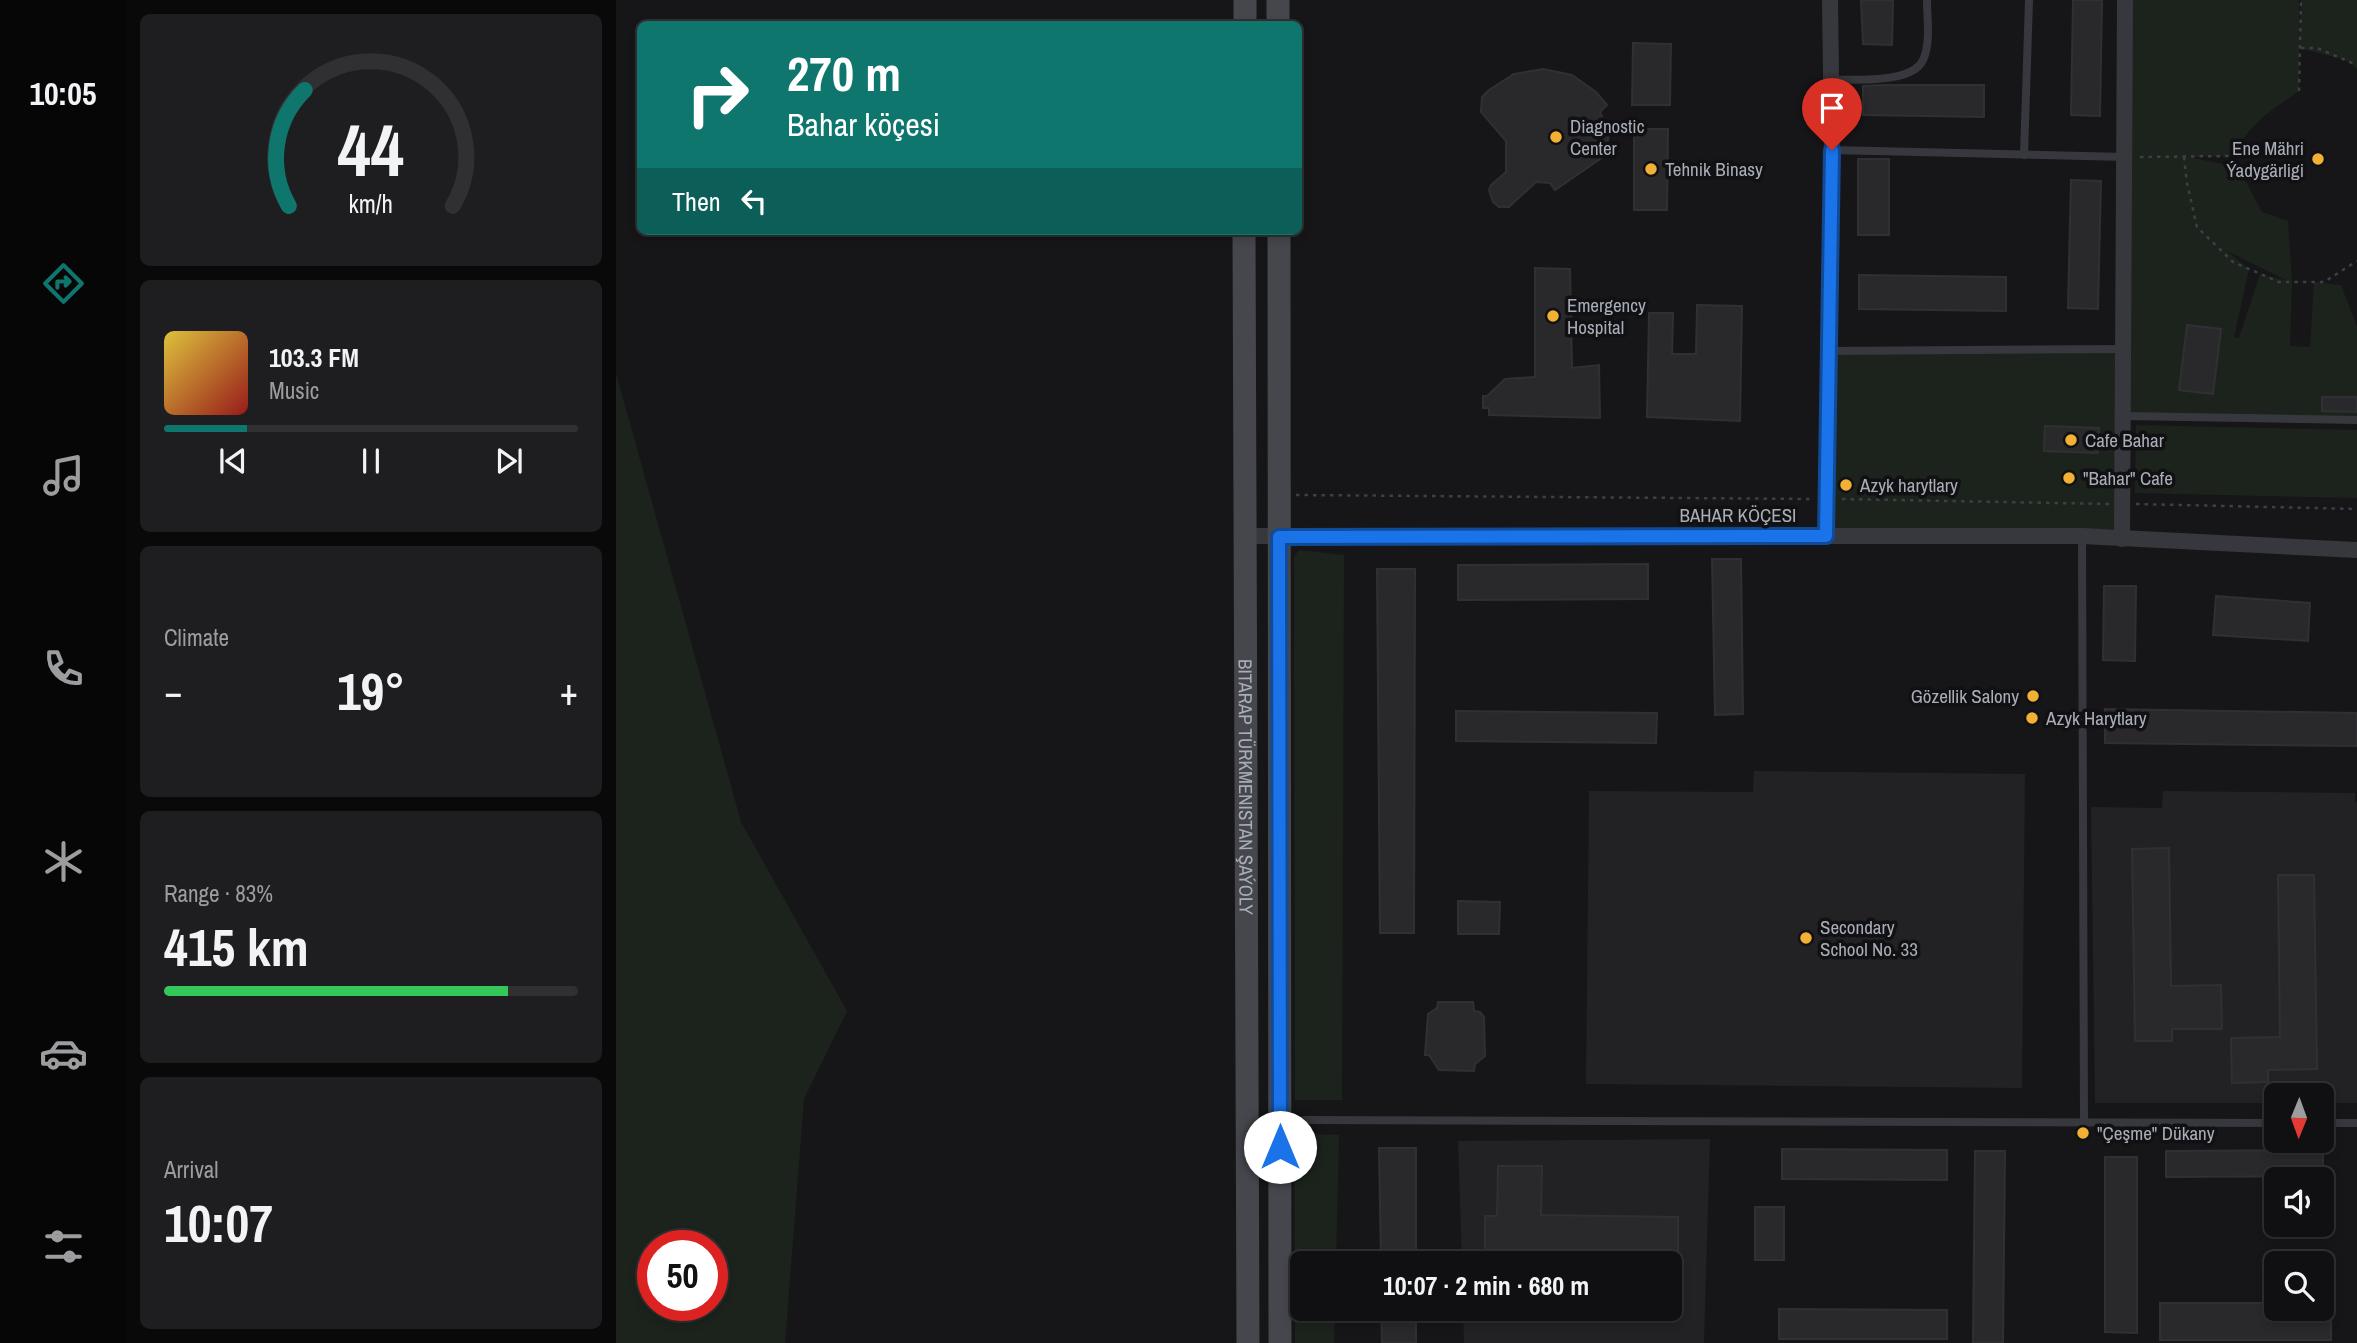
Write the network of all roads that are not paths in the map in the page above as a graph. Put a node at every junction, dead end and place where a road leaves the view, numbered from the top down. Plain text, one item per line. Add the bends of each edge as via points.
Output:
1 (1245, 0) edge
2 (1278, 0) edge
3 (1830, 0) edge
4 (1927, 0) edge
5 (2029, 0) edge
6 (2125, 0) edge
7 (1245, 21) edge
8 (1278, 21) edge
9 (1831, 80) junction
10 (1832, 150) junction
11 (2024, 155) junction
12 (2125, 157) junction
13 (1244, 235) edge
14 (1279, 235) edge
15 (2124, 349) junction
16 (1828, 351) junction
17 (2124, 416) junction
18 (2357, 420) edge
19 (1244, 536) junction
20 (1826, 536) junction
21 (2081, 536) junction
22 (1279, 537) junction
23 (2122, 539) junction
24 (2357, 550) edge
25 (1304, 1120) dead end
26 (2084, 1122) junction
27 (2264, 1123) edge
28 (2334, 1123) edge
29 (2357, 1124) edge
30 (1248, 1343) edge
31 (1280, 1343) edge

1 - 7 main road
2 - 8 main road
3 - 9 street
4 - 9 lane via 1926,48 1915,71 1892,78
5 - 11 lane
6 - 12 street
9 - 10 street
10 - 11 lane
10 - 16 street
11 - 12 lane
12 - 15 street
13 - 19 main road, BITARAP TÜRKMENISTAN ŞAÝOLY
14 - 22 main road, BITARAP TÜRKMENISTAN ŞAÝOLY
15 - 16 lane
15 - 17 street
16 - 20 street
17 - 18 lane
17 - 23 street
19 - 22 street, BAHAR KÖÇESI
19 - 30 main road, BITARAP TÜRKMENISTAN ŞAÝOLY
20 - 21 street, BAHAR KÖÇESI
20 - 22 street, BAHAR KÖÇESI
21 - 23 street, BAHAR KÖÇESI
21 - 26 lane
22 - 31 main road, BITARAP TÜRKMENISTAN ŞAÝOLY
23 - 24 street, BAHAR KÖÇESI
25 - 26 lane
26 - 27 lane
28 - 29 lane

